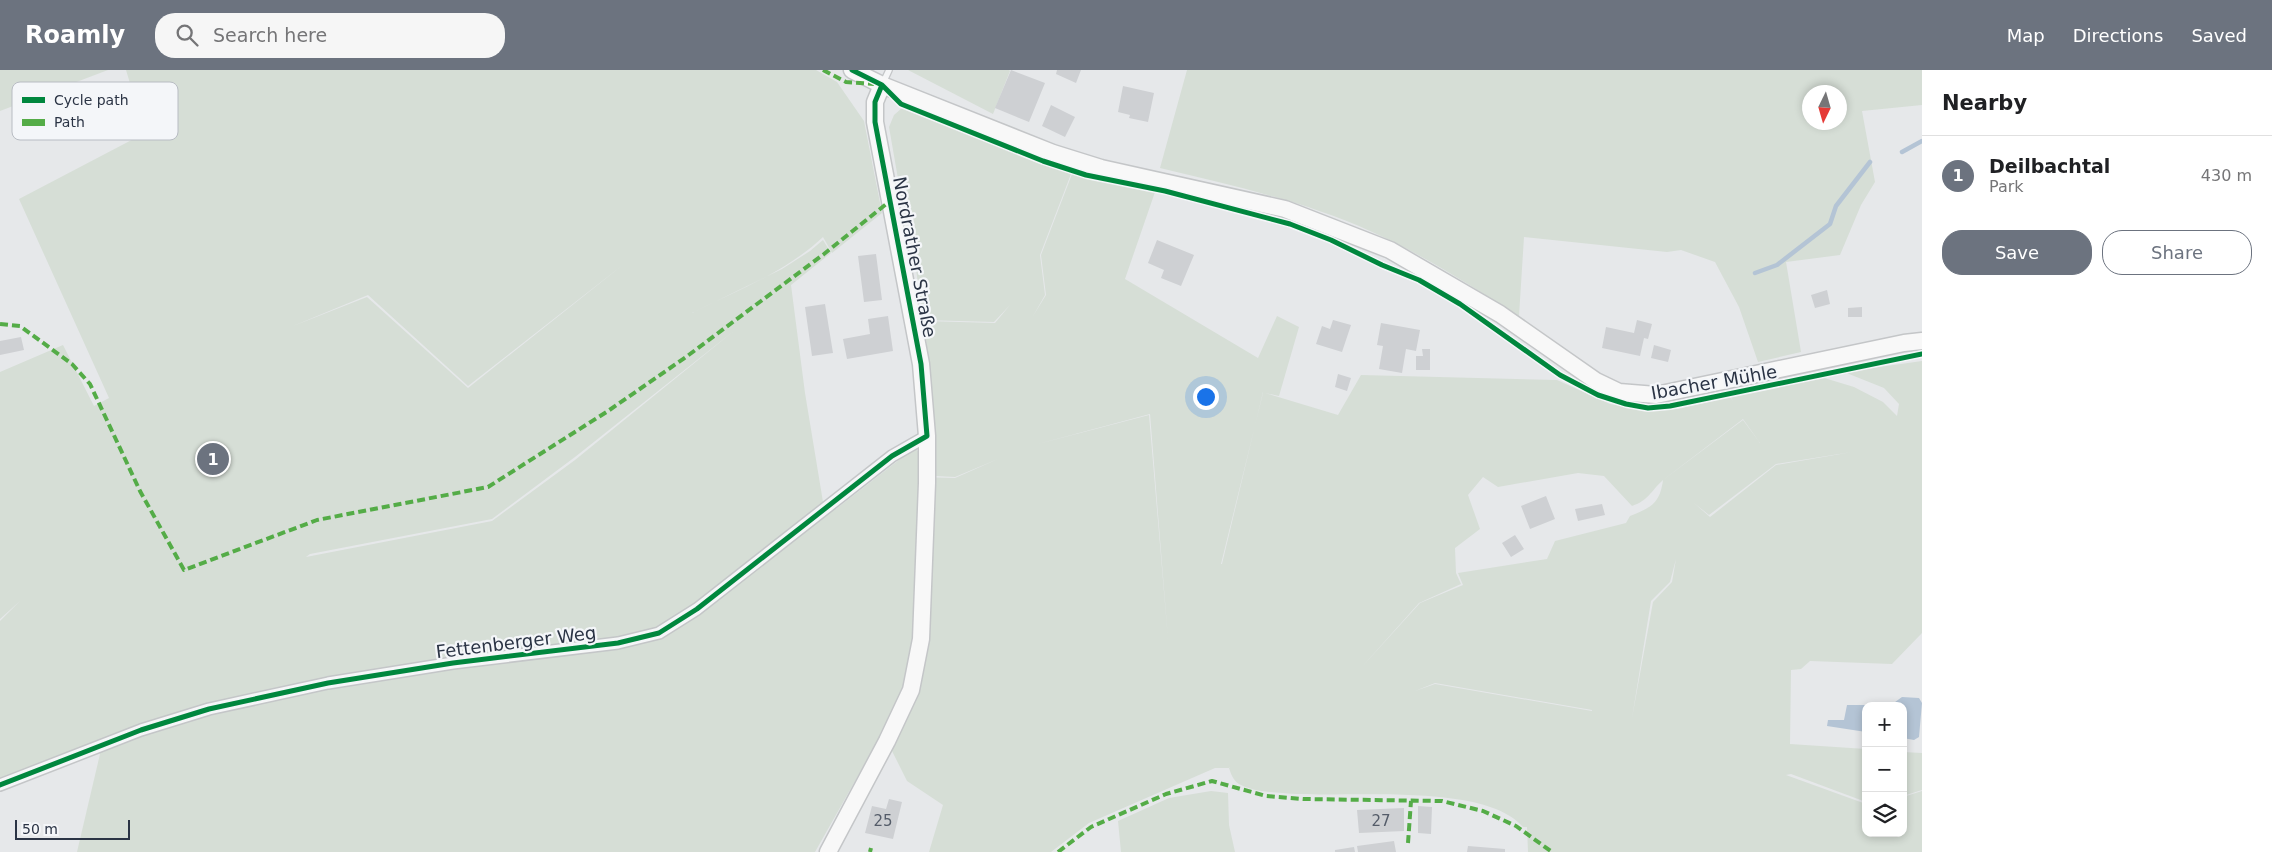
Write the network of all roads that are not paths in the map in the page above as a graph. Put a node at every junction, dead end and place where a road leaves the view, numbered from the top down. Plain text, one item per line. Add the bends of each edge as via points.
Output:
1 (852, 70) edge
2 (889, 70) edge
3 (882, 85) junction
4 (1922, 341) edge
5 (927, 436) junction
6 (0, 785) edge
7 (828, 852) edge

1 - 3 main road, Ibacher Mühle
2 - 3 lane
3 - 4 main road, Ibacher Mühle via 1101,168 1285,209 1390,250 1500,314 1596,381 1619,392 1656,395
3 - 5 main road, Nordrather Straße via 874,122 921,364
5 - 6 street, Fettenberger Weg via 892,456 697,609 659,633 618,643 453,663 328,683 209,710 142,730
5 - 7 main road, Nordrather Straße via 921,639 911,690

